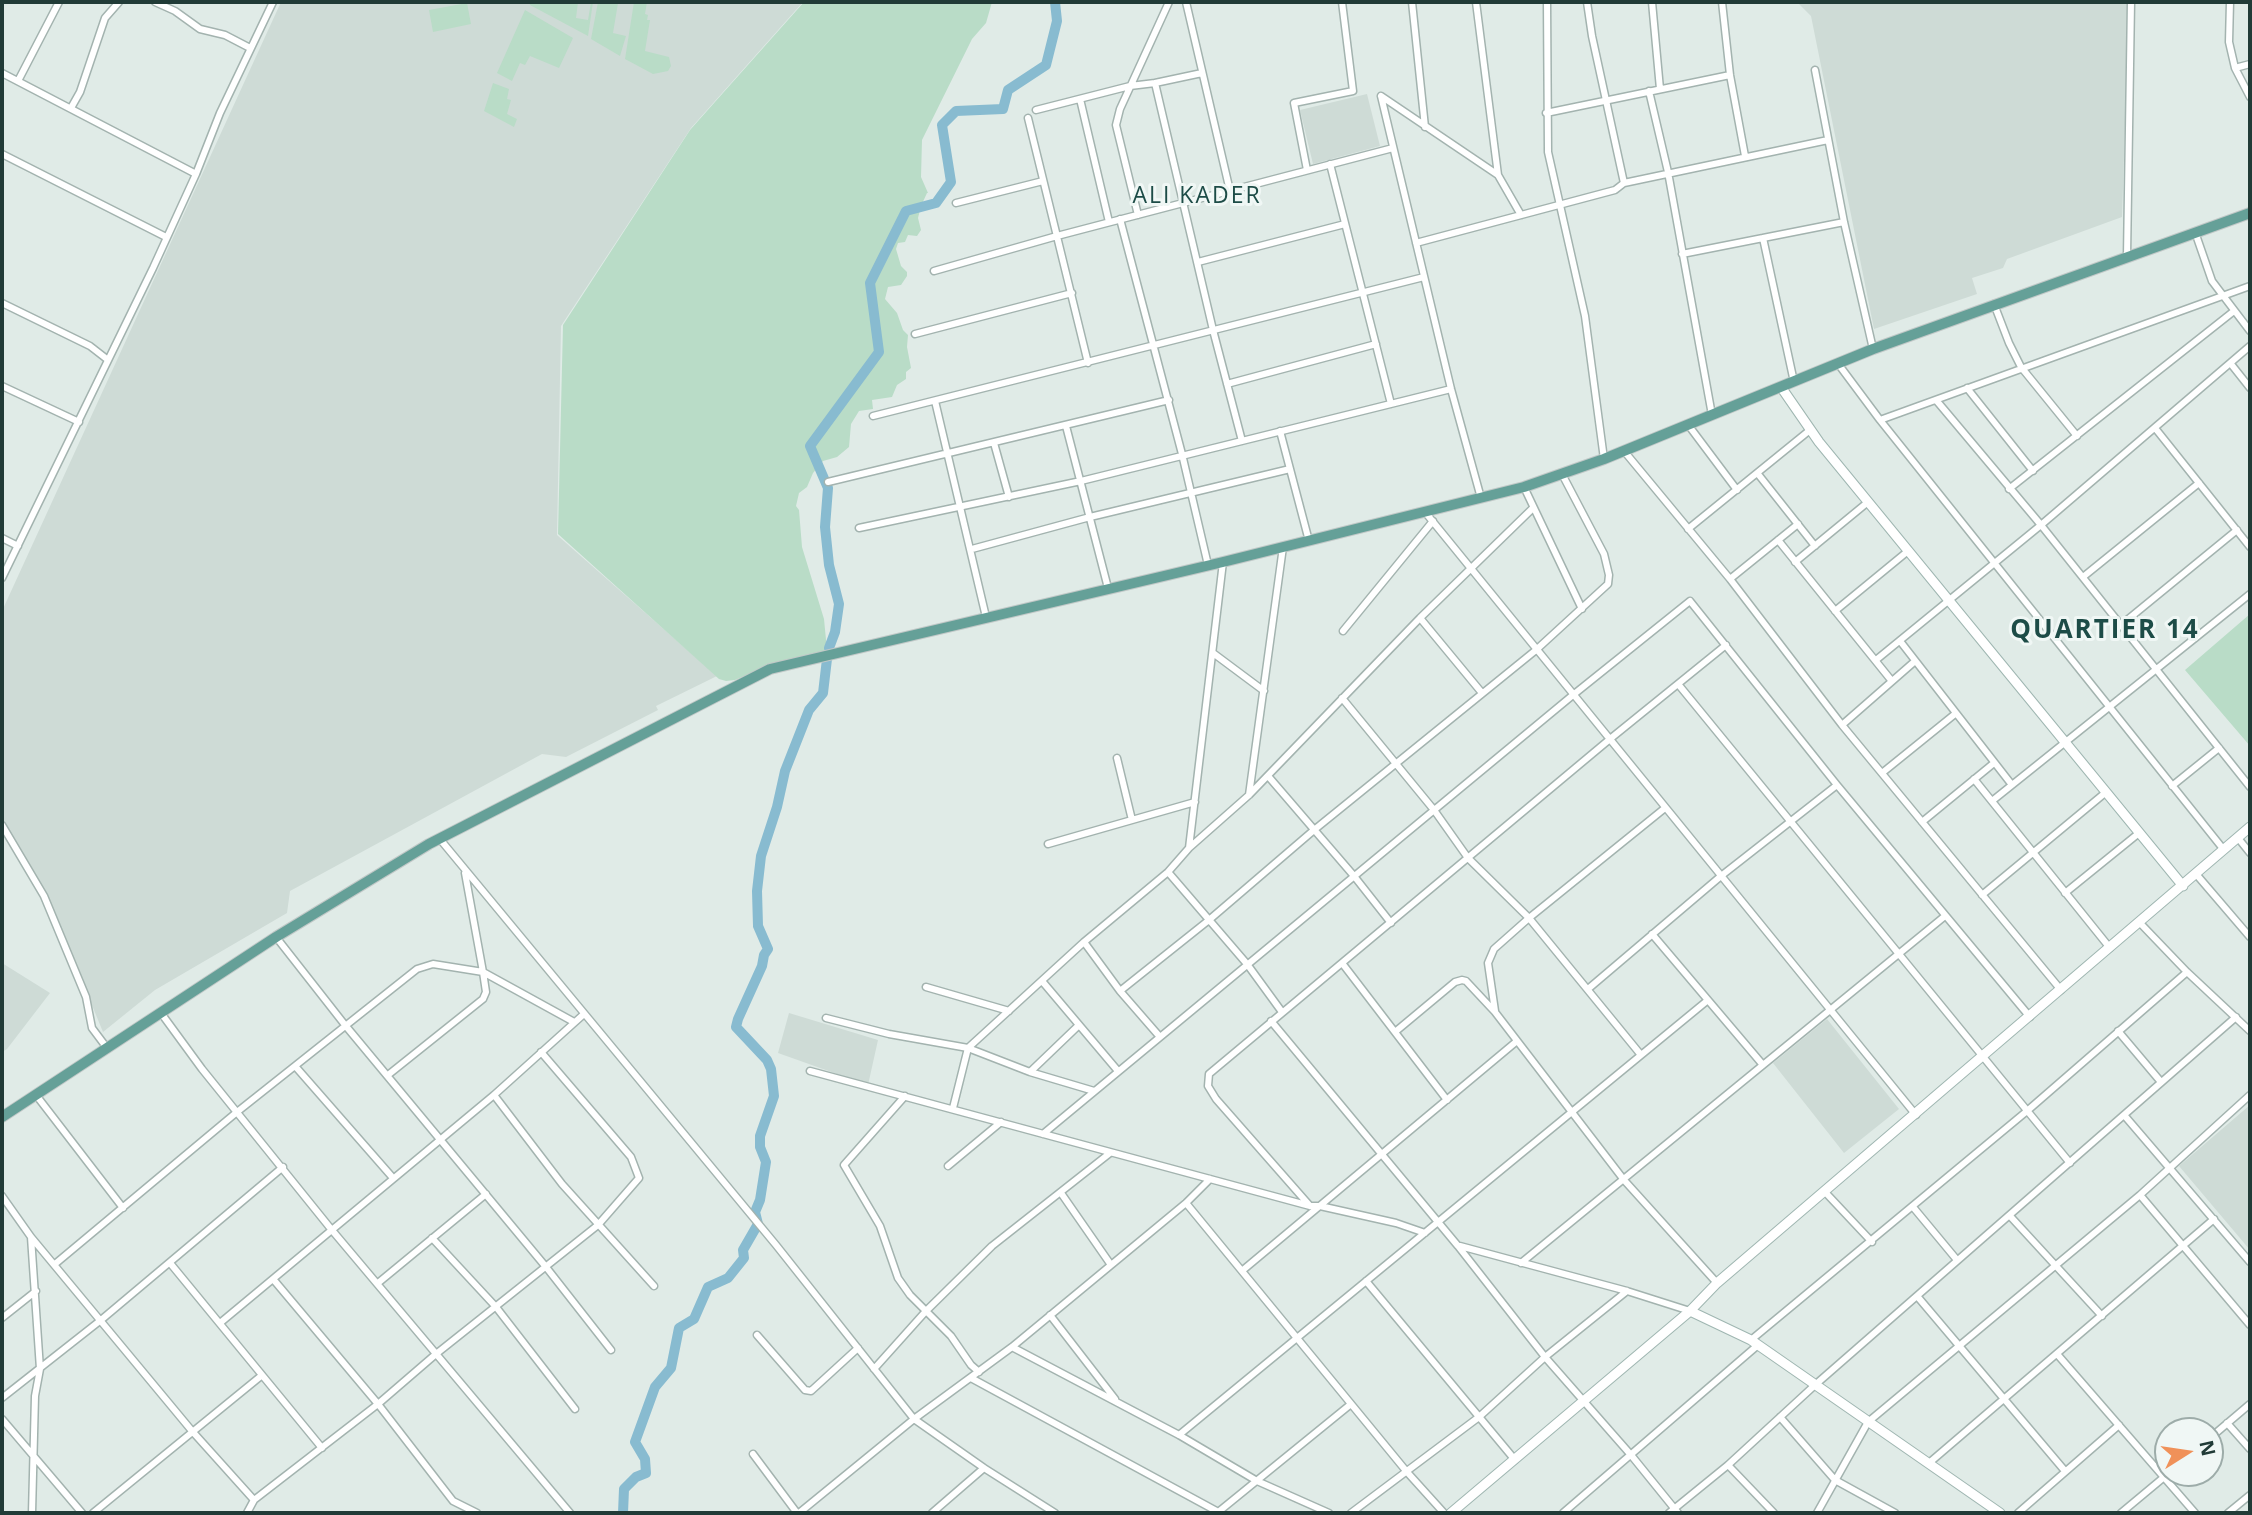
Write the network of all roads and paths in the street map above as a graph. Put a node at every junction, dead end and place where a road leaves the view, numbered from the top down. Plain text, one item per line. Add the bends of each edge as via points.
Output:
1 (59, 2) edge
2 (119, 2) edge
3 (155, 2) edge
4 (273, 2) edge
5 (1170, 2) edge
6 (1186, 2) edge
7 (1342, 2) edge
8 (1412, 2) edge
9 (1475, 2) edge
10 (1547, 2) edge
11 (1587, 2) edge
12 (1652, 2) edge
13 (1722, 2) edge
14 (2132, 2) edge
15 (2230, 2) edge
16 (250, 48) junction
17 (2250, 64) edge
18 (2235, 68) junction
19 (1815, 70) dead end
20 (2, 73) edge
21 (1202, 73) junction
22 (1730, 75) junction
23 (18, 81) junction
24 (1156, 83) junction
25 (1130, 86) junction
26 (1660, 89) junction
27 (1649, 91) junction
28 (2250, 97) edge
29 (1080, 99) junction
30 (1605, 101) junction
31 (71, 108) junction
32 (1036, 110) dead end
33 (1546, 113) junction
34 (1028, 118) dead end
35 (1425, 127) junction
36 (1829, 140) junction
37 (1393, 148) junction
38 (2, 155) edge
39 (1745, 156) junction
40 (1330, 164) junction
41 (1307, 170) junction
42 (1668, 172) junction
43 (196, 174) junction
44 (1498, 175) junction
45 (1043, 181) junction
46 (1624, 183) junction
47 (1230, 191) junction
48 (956, 203) dead end
49 (1183, 204) junction
50 (1560, 204) junction
51 (2250, 213) edge
52 (1138, 215) junction
53 (1521, 215) junction
54 (1120, 219) junction
55 (1109, 222) junction
56 (1844, 222) junction
57 (1345, 224) junction
58 (2195, 232) junction
59 (1057, 236) junction
60 (166, 237) junction
61 (1763, 238) junction
62 (1416, 243) junction
63 (1682, 254) junction
64 (2127, 256) junction
65 (1198, 262) junction
66 (934, 271) dead end
67 (1424, 277) junction
68 (2250, 286) edge
69 (1363, 292) junction
70 (1072, 293) junction
71 (2222, 296) junction
72 (2, 303) edge
73 (1994, 304) junction
74 (2234, 311) junction
75 (1213, 330) junction
76 (2250, 331) edge
77 (915, 334) dead end
78 (1376, 344) junction
79 (1153, 345) junction
80 (2250, 346) edge
81 (1873, 349) junction
82 (108, 360) junction
83 (1088, 363) junction
84 (2231, 364) junction
85 (1839, 365) junction
86 (2021, 367) junction
87 (1794, 382) junction
88 (1227, 384) junction
89 (2, 386) edge
90 (1782, 387) junction
91 (1967, 388) junction
92 (2250, 388) edge
93 (1451, 389) junction
94 (1168, 400) junction
95 (1936, 400) junction
96 (934, 401) junction
97 (1391, 404) junction
98 (1712, 415) junction
99 (873, 416) dead end
100 (1880, 420) junction
101 (79, 422) junction
102 (1066, 426) junction
103 (1689, 426) junction
104 (2155, 428) junction
105 (1810, 430) junction
106 (1280, 431) junction
107 (2077, 436) junction
108 (1242, 440) junction
109 (994, 443) junction
110 (1624, 451) junction
111 (947, 453) junction
112 (1182, 454) junction
113 (1604, 459) junction
114 (1290, 469) junction
115 (2033, 471) junction
116 (1562, 474) junction
117 (1758, 474) junction
118 (1081, 481) junction
119 (828, 482) dead end
120 (2199, 482) junction
121 (1524, 487) junction
122 (2009, 489) junction
123 (1737, 490) junction
124 (1191, 493) junction
125 (1009, 497) junction
126 (1481, 498) junction
127 (1868, 502) junction
128 (961, 507) junction
129 (1533, 508) junction
130 (1425, 512) junction
131 (1090, 517) junction
132 (1433, 521) junction
133 (1798, 524) junction
134 (2040, 525) junction
135 (859, 528) dead end
136 (1688, 529) junction
137 (2237, 530) junction
138 (2, 538) edge
139 (1778, 540) junction
140 (1309, 541) junction
141 (18, 546) junction
142 (1815, 546) junction
143 (1283, 547) junction
144 (2250, 547) edge
145 (972, 549) junction
146 (1908, 551) junction
147 (1223, 562) junction
148 (1796, 562) junction
149 (1994, 563) junction
150 (1208, 565) junction
151 (1471, 568) junction
152 (2082, 577) junction
153 (2, 578) edge
154 (1730, 579) junction
155 (1108, 588) junction
156 (2250, 594) edge
157 (1949, 602) junction
158 (1582, 608) junction
159 (1835, 611) junction
160 (986, 617) junction
161 (1420, 618) junction
162 (2121, 625) junction
163 (1343, 631) dead end
164 (1900, 641) junction
165 (1726, 645) junction
166 (1536, 650) junction
167 (1213, 653) junction
168 (1876, 660) junction
169 (1914, 662) junction
170 (2157, 670) junction
171 (1891, 680) junction
172 (1678, 684) junction
173 (1264, 691) junction
174 (1482, 693) junction
175 (1573, 695) junction
176 (1342, 698) junction
177 (2109, 706) junction
178 (1955, 714) junction
179 (1842, 724) junction
180 (1610, 739) junction
181 (2065, 744) junction
182 (2219, 748) junction
183 (1117, 758) dead end
184 (1994, 763) junction
185 (1397, 764) junction
186 (1882, 773) junction
187 (1268, 776) junction
188 (1974, 779) junction
189 (1836, 785) junction
190 (2012, 785) junction
191 (2172, 786) junction
192 (2250, 787) edge
193 (2105, 793) junction
194 (1249, 795) junction
195 (1992, 801) junction
196 (1195, 802) junction
197 (1665, 808) junction
198 (1434, 810) junction
199 (1132, 820) junction
200 (1791, 822) junction
201 (1922, 822) junction
202 (2, 825) edge
203 (2250, 827) edge
204 (1314, 830) junction
205 (2139, 833) junction
206 (439, 838) junction
207 (2238, 838) junction
208 (1048, 844) dead end
209 (1189, 848) junction
210 (2224, 850) junction
211 (2033, 853) junction
212 (2250, 853) edge
213 (1468, 858) junction
214 (465, 870) junction
215 (1168, 872) junction
216 (2196, 874) junction
217 (1354, 876) junction
218 (1721, 876) junction
219 (2183, 886) junction
220 (2066, 893) junction
221 (1982, 895) junction
222 (1945, 916) junction
223 (1529, 918) junction
224 (1209, 920) junction
225 (1391, 923) junction
226 (2140, 923) junction
227 (1652, 934) junction
228 (276, 937) junction
229 (2250, 937) edge
230 (1084, 942) junction
231 (2110, 948) junction
232 (1899, 954) junction
233 (1342, 963) junction
234 (1247, 964) junction
235 (483, 972) junction
236 (2187, 972) junction
237 (1042, 981) junction
238 (926, 987) dead end
239 (1588, 989) junction
240 (2061, 990) junction
241 (1120, 991) junction
242 (1707, 1000) junction
243 (1830, 1010) junction
244 (1009, 1011) junction
245 (1282, 1012) junction
246 (1495, 1012) junction
247 (161, 1013) junction
248 (584, 1014) junction
249 (2030, 1017) junction
250 (2236, 1017) junction
251 (825, 1018) dead end
252 (1271, 1021) junction
253 (574, 1023) junction
254 (1079, 1025) junction
255 (345, 1026) junction
256 (2118, 1031) junction
257 (2250, 1031) edge
258 (1395, 1032) junction
259 (1160, 1037) junction
260 (1517, 1041) junction
261 (107, 1048) junction
262 (968, 1048) junction
263 (541, 1052) junction
264 (1641, 1055) junction
265 (1983, 1058) junction
266 (1763, 1065) junction
267 (295, 1066) junction
268 (810, 1071) dead end
269 (1118, 1071) junction
270 (1030, 1072) junction
271 (388, 1075) junction
272 (2161, 1082) junction
273 (1094, 1091) junction
274 (36, 1095) junction
275 (494, 1095) junction
276 (2250, 1095) edge
277 (905, 1096) junction
278 (1447, 1100) junction
279 (953, 1108) junction
280 (2027, 1111) junction
281 (237, 1112) junction
282 (1570, 1112) junction
283 (1916, 1115) junction
284 (2124, 1115) junction
285 (2, 1117) edge
286 (1001, 1122) junction
287 (1043, 1134) junction
288 (441, 1139) junction
289 (1110, 1153) junction
290 (1381, 1154) junction
291 (2070, 1163) junction
292 (948, 1166) dead end
293 (283, 1167) junction
294 (2170, 1167) junction
295 (393, 1178) junction
296 (1210, 1179) junction
297 (1624, 1180) junction
298 (1825, 1192) junction
299 (1061, 1194) junction
300 (486, 1195) junction
301 (2140, 1195) junction
302 (2, 1196) edge
303 (1186, 1203) junction
304 (1310, 1206) junction
305 (1320, 1206) junction
306 (1913, 1207) junction
307 (122, 1208) junction
308 (2010, 1216) junction
309 (2214, 1219) junction
310 (1438, 1222) junction
311 (598, 1225) junction
312 (331, 1229) junction
313 (1425, 1233) junction
314 (31, 1237) junction
315 (432, 1238) junction
316 (1872, 1242) junction
317 (1458, 1246) junction
318 (2183, 1247) junction
319 (1957, 1260) junction
320 (2250, 1262) edge
321 (170, 1263) junction
322 (1521, 1263) junction
323 (55, 1264) junction
324 (1111, 1265) junction
325 (2056, 1266) junction
326 (546, 1267) junction
327 (1243, 1270) junction
328 (273, 1279) junction
329 (1366, 1281) junction
330 (378, 1283) junction
331 (1717, 1283) junction
332 (654, 1286) dead end
333 (36, 1291) junction
334 (1628, 1291) junction
335 (1917, 1296) junction
336 (496, 1307) junction
337 (926, 1311) junction
338 (1690, 1311) junction
339 (1050, 1315) junction
340 (2102, 1316) junction
341 (2, 1318) edge
342 (2249, 1319) edge
343 (101, 1320) junction
344 (220, 1323) junction
345 (757, 1335) dead end
346 (1297, 1338) junction
347 (1755, 1343) junction
348 (1959, 1345) junction
349 (1012, 1347) junction
350 (858, 1348) junction
351 (611, 1350) dead end
352 (436, 1354) junction
353 (2057, 1354) junction
354 (1545, 1357) junction
355 (40, 1369) junction
356 (874, 1369) junction
357 (978, 1373) junction
358 (261, 1376) junction
359 (971, 1378) junction
360 (1815, 1385) junction
361 (2, 1398) edge
362 (2004, 1399) junction
363 (1584, 1401) junction
364 (378, 1404) junction
365 (1119, 1404) junction
366 (1351, 1404) junction
367 (2250, 1404) edge
368 (575, 1409) dead end
369 (1479, 1417) junction
370 (1780, 1417) junction
371 (2, 1419) edge
372 (914, 1419) junction
373 (1868, 1422) junction
374 (2228, 1423) junction
375 (2119, 1425) junction
376 (2224, 1426) edge
377 (192, 1430) junction
378 (1179, 1435) junction
379 (322, 1448) junction
380 (2250, 1450) edge
381 (753, 1454) dead end
382 (1631, 1455) junction
383 (34, 1458) junction
384 (1515, 1460) junction
385 (2154, 1462) edge
386 (1929, 1463) junction
387 (1728, 1465) junction
388 (984, 1468) junction
389 (2065, 1471) junction
390 (1407, 1472) junction
391 (1835, 1480) junction
392 (1257, 1481) junction
393 (2154, 1485) edge
394 (2175, 1487) edge
395 (2250, 1495) edge
396 (254, 1500) junction
397 (251, 1512) edge
398 (1674, 1512) edge
399 (32, 1513) edge
400 (82, 1513) edge
401 (93, 1513) edge
402 (477, 1513) edge
403 (570, 1513) edge
404 (798, 1513) edge
405 (932, 1513) edge
406 (1055, 1513) edge
407 (1218, 1513) edge
408 (1329, 1513) edge
409 (1351, 1513) edge
410 (1444, 1513) edge
411 (1451, 1513) edge
412 (1563, 1513) edge
413 (1774, 1513) edge
414 (1817, 1513) edge
415 (1895, 1513) edge
416 (2000, 1513) edge
417 (2018, 1513) edge
418 (2121, 1513) edge
419 (2194, 1513) edge
420 (2228, 1513) edge

1 - 23 street
2 - 31 street via 105,18
3 - 16 street via 200,29
4 - 16 street
5 - 25 street
6 - 21 street
7 - 41 street via 1353,91 1294,103
8 - 35 street
9 - 44 street
10 - 33 street
11 - 30 street
12 - 26 street
13 - 22 street
14 - 64 street
15 - 18 street via 2229,42
16 - 43 street
17 - 18 street
18 - 28 street
19 - 36 street
20 - 23 street
21 - 24 street
21 - 47 street
22 - 26 street
22 - 39 street
23 - 31 street
24 - 25 street
24 - 49 street
25 - 29 street
25 - 52 street via 1116,125
26 - 27 street
27 - 30 street
27 - 42 street
29 - 32 street
29 - 55 street
30 - 33 street
30 - 46 street
31 - 43 street
33 - 50 street via 1548,152
34 - 45 street
35 - 37 street via 1381,96
35 - 44 street
36 - 39 street
36 - 56 street
37 - 40 street
37 - 62 street
38 - 60 street
39 - 42 street
40 - 41 street
40 - 57 street
41 - 47 street
42 - 46 street
42 - 63 street
43 - 60 street
44 - 53 street
45 - 48 street
45 - 59 street
46 - 50 street via 1615,190
47 - 49 street
49 - 52 street
49 - 65 street
50 - 53 street
50 - 113 street via 1585,316
51 - 58 main road
52 - 54 street
53 - 62 street
54 - 55 street
54 - 79 street
55 - 59 street
56 - 61 street
56 - 81 street
57 - 65 street
57 - 69 street
58 - 64 main road
58 - 71 street
59 - 66 street
59 - 70 street
60 - 82 street
61 - 63 street
61 - 87 street
62 - 67 street
63 - 98 street
64 - 73 main road
65 - 75 street
67 - 69 street
67 - 93 street
68 - 71 street
69 - 75 street
69 - 78 street
70 - 77 street
70 - 83 street
71 - 74 street
71 - 86 street
72 - 82 street via 90,346
73 - 81 main road
73 - 86 street
74 - 76 street
74 - 107 street
75 - 79 street
75 - 88 street
78 - 88 street
78 - 97 street
79 - 83 street
79 - 94 street
80 - 84 street
81 - 85 main road
82 - 101 street
83 - 96 street
84 - 92 street
84 - 104 street
85 - 87 main road
85 - 100 street
86 - 91 street
86 - 107 street
87 - 90 main road
88 - 108 street
89 - 101 street
90 - 98 main road
90 - 105 main road
91 - 95 street
91 - 115 street
93 - 97 street
93 - 126 street
94 - 102 street
94 - 112 street
95 - 100 street
95 - 122 street
96 - 99 street
96 - 111 street
97 - 106 street
98 - 103 main road
100 - 149 street
101 - 141 street
102 - 109 street
102 - 118 street
103 - 110 main road
103 - 123 street
104 - 120 street
104 - 134 street
105 - 117 street
105 - 127 main road
106 - 108 street
106 - 114 street
107 - 115 street
108 - 112 street
109 - 111 street
109 - 125 street
110 - 113 main road
110 - 136 street
111 - 119 street
111 - 128 street
112 - 118 street
112 - 124 street
113 - 116 main road
114 - 124 street
114 - 140 street
115 - 122 street
116 - 121 main road
116 - 158 street via 1604,554 1609,575 1608,584
117 - 123 street
117 - 133 street
118 - 125 street
118 - 131 street
120 - 137 street
120 - 152 street
121 - 126 main road
121 - 129 street
122 - 134 street
123 - 136 street
124 - 131 street
124 - 150 street
125 - 128 street
126 - 130 main road
127 - 142 street
127 - 146 main road
128 - 135 street
128 - 145 street
129 - 151 street
129 - 158 street
130 - 132 street
130 - 140 main road
131 - 145 street
131 - 155 street
132 - 151 street
132 - 163 street
133 - 139 street
133 - 142 street
134 - 149 street
134 - 152 street
136 - 154 street
137 - 144 street
137 - 162 street
138 - 141 street
139 - 148 street
139 - 154 street
140 - 143 main road
141 - 153 street
142 - 148 street
143 - 147 main road
143 - 173 street
145 - 160 street
146 - 157 main road
146 - 159 street
147 - 150 main road
147 - 167 street
148 - 159 street
149 - 157 street
149 - 177 street
150 - 155 main road
151 - 161 street
151 - 166 street
152 - 162 street
154 - 179 street
155 - 160 main road
156 - 170 street
157 - 164 street
157 - 181 main road
158 - 166 street
159 - 168 street
160 - 206 main road via 770,669
161 - 174 street
161 - 176 street
162 - 170 street
164 - 168 street
164 - 169 street
165 - 172 street
165 - 175 street via 1690,601
165 - 189 street
166 - 174 street
166 - 175 street
167 - 173 street
167 - 196 street
168 - 171 street
169 - 171 street
169 - 178 street
170 - 177 street
170 - 182 street
171 - 179 street
172 - 180 street
172 - 200 street
173 - 194 street
174 - 185 street
175 - 180 street
175 - 198 street
176 - 185 street
176 - 187 street
177 - 181 street
177 - 191 street
178 - 184 street
178 - 186 street
179 - 186 street
180 - 197 street
180 - 213 street
181 - 190 street
181 - 193 main road
182 - 191 street
182 - 192 street
183 - 199 street
184 - 188 street
184 - 190 street
185 - 198 street
185 - 204 street
186 - 201 street
187 - 194 street
187 - 204 street
188 - 195 street
188 - 201 street
189 - 200 street
189 - 222 street
190 - 195 street
191 - 210 street
193 - 205 main road
193 - 211 street
194 - 209 street
195 - 211 street
196 - 199 street
196 - 209 street
197 - 218 street
197 - 223 street
198 - 213 street
198 - 217 street
199 - 208 street
200 - 218 street
200 - 232 street
201 - 221 street
202 - 261 street via 44,896 86,997 92,1028
203 - 207 main road
204 - 217 street
204 - 224 street
205 - 219 main road
205 - 220 street
206 - 214 street
206 - 228 main road
207 - 210 main road
207 - 212 street
209 - 215 street
210 - 216 main road
211 - 220 street
211 - 221 street
213 - 223 street
213 - 225 street
214 - 235 street
214 - 248 street
215 - 224 street
215 - 230 street
216 - 219 main road
216 - 229 street
217 - 225 street
217 - 234 street
218 - 227 street
218 - 243 street
219 - 226 main road
220 - 231 street
221 - 240 street
222 - 232 street
222 - 249 street
223 - 239 street
223 - 246 street via 1494,950 1489,963
224 - 234 street
224 - 241 street
225 - 233 street
226 - 231 main road
226 - 236 street
227 - 239 street
227 - 242 street
228 - 247 main road
228 - 255 street
230 - 237 street
230 - 241 street
231 - 240 main road
232 - 243 street
232 - 265 street
233 - 245 street
233 - 258 street
234 - 245 street
234 - 259 street
235 - 253 street
235 - 255 street via 424,966
235 - 271 street via 483,999
236 - 250 street
236 - 256 street
237 - 244 street
237 - 254 street
238 - 244 street
239 - 264 street
240 - 249 main road
241 - 259 street
242 - 264 street
242 - 266 street
243 - 266 street
243 - 283 street
244 - 262 street
245 - 252 street
246 - 258 street via 1462,980
246 - 260 street
247 - 261 main road
247 - 281 street
248 - 253 street
248 - 350 street
249 - 265 main road
250 - 257 street
250 - 272 street
251 - 262 street
252 - 290 street
252 - 304 street via 1209,1074 1208,1086
253 - 263 street
254 - 269 street
254 - 270 street
255 - 267 street
255 - 271 street
256 - 272 street
256 - 280 street
258 - 278 street
259 - 269 street
260 - 278 street
260 - 282 street
261 - 274 main road
262 - 270 street
262 - 279 street
263 - 275 street
263 - 311 street via 631,1157 639,1178
264 - 282 street
265 - 280 street
265 - 283 main road
266 - 297 street
267 - 281 street
267 - 295 street
268 - 277 street
269 - 273 street
270 - 273 street
271 - 288 street
272 - 284 street
273 - 287 street
274 - 285 main road
274 - 307 street
275 - 288 street
275 - 311 street
276 - 294 street
277 - 279 street
277 - 337 street via 844,1165 880,1226 898,1278
278 - 290 street
279 - 286 street
280 - 291 street
280 - 306 street
281 - 293 street
281 - 307 street
282 - 297 street
282 - 310 street
283 - 298 main road
284 - 291 street
284 - 294 street
286 - 287 street
286 - 292 street
287 - 289 street
288 - 295 street
288 - 300 street
289 - 296 street
289 - 299 street
290 - 305 street
290 - 310 street
291 - 308 street
293 - 312 street
293 - 321 street
294 - 301 street
294 - 309 street
295 - 312 street
296 - 303 street
296 - 304 street
297 - 322 street
297 - 331 street
298 - 316 street
298 - 331 main road
299 - 324 street
299 - 337 street via 992,1246
300 - 315 street
300 - 326 street
301 - 318 street
301 - 325 street
302 - 314 street
303 - 324 street
303 - 327 street
304 - 305 street
305 - 313 street
305 - 327 street
306 - 316 street
306 - 319 street
307 - 323 street
308 - 319 street
308 - 325 street
309 - 318 street
309 - 320 street
310 - 313 street
310 - 317 street
311 - 326 street
311 - 332 street
312 - 328 street
312 - 330 street
313 - 329 street
314 - 323 street
314 - 333 street
315 - 330 street
315 - 336 street
316 - 347 street
317 - 322 street
317 - 354 street
318 - 340 street
318 - 342 street
319 - 335 street
321 - 343 street
321 - 344 street
322 - 334 street
323 - 343 street
324 - 339 street
325 - 340 street
325 - 348 street
326 - 336 street
326 - 351 street
327 - 346 street
328 - 344 street
328 - 364 street
329 - 346 street
329 - 369 street
330 - 352 street
331 - 338 main road
333 - 341 street
333 - 355 street
334 - 338 street
334 - 354 street
335 - 348 street
335 - 360 street
336 - 352 street
336 - 368 street
337 - 356 street
337 - 357 street
338 - 347 main road
338 - 363 main road
339 - 349 street
339 - 365 street
340 - 353 street
343 - 355 street
343 - 377 street
344 - 358 street
345 - 350 street via 805,1390 811,1391
346 - 366 street
346 - 378 street
347 - 360 main road
347 - 382 street
348 - 362 street
348 - 373 street
349 - 357 street
349 - 365 street
350 - 356 street
352 - 364 street
352 - 403 street
353 - 362 street
353 - 375 street
354 - 363 street
354 - 369 street
355 - 361 street
355 - 383 street
356 - 372 street
357 - 359 street
358 - 377 street
358 - 379 street
359 - 372 street
359 - 407 street
360 - 370 street
360 - 373 main road
362 - 386 street
362 - 389 street
363 - 382 street
363 - 384 main road
364 - 379 street
364 - 402 street via 453,1501
365 - 378 street
366 - 390 street
366 - 392 street
367 - 374 street
369 - 384 street
369 - 390 street
370 - 387 street
370 - 391 street
371 - 383 street
372 - 388 street
372 - 404 street
373 - 386 main road
373 - 391 street
374 - 376 street
374 - 380 street
375 - 385 street
375 - 389 street
377 - 396 street
377 - 401 street
378 - 392 street
379 - 396 street
381 - 404 street
382 - 398 street
382 - 412 street
383 - 399 street
383 - 400 street
384 - 411 main road
386 - 416 main road
387 - 398 street
387 - 413 street
388 - 405 street
388 - 406 street
389 - 417 street
390 - 409 street
390 - 410 street
391 - 414 street
391 - 415 street
392 - 407 street
392 - 408 street
393 - 418 street
394 - 419 street
395 - 420 street
396 - 397 street

